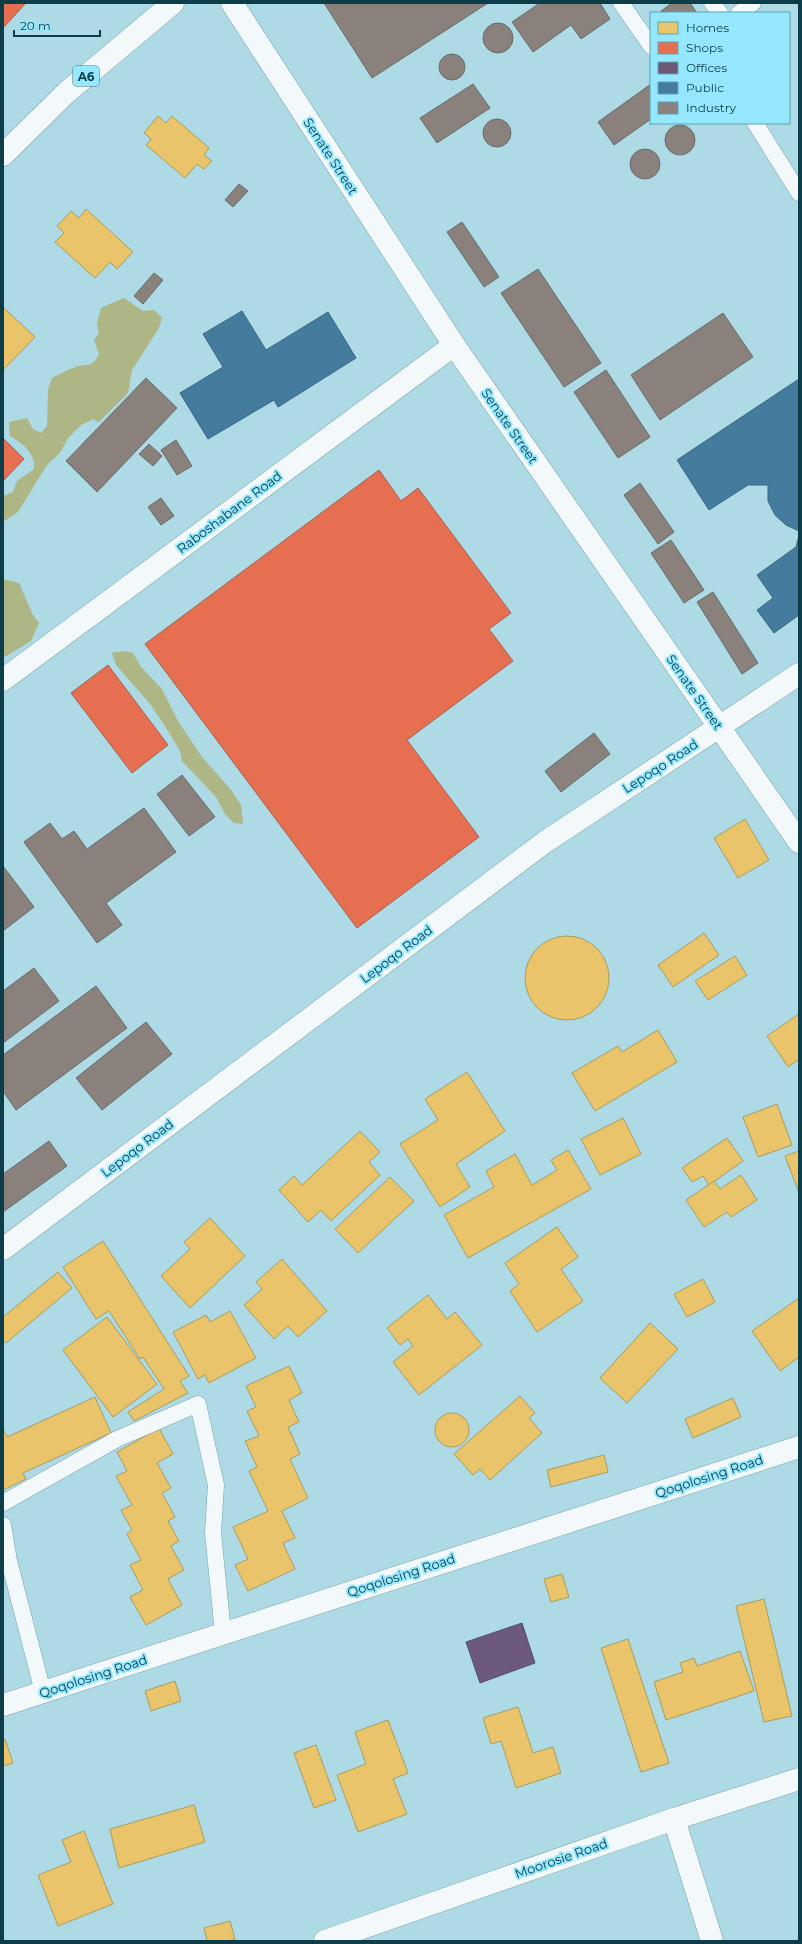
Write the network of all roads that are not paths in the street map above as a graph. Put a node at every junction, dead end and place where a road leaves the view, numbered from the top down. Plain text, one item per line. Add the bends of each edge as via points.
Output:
1 (173, 3) edge
2 (232, 3) edge
3 (621, 3) edge
4 (712, 3) edge
5 (753, 3) edge
6 (719, 12) edge
7 (740, 12) edge
8 (650, 45) edge
9 (756, 124) edge
10 (3, 155) edge
11 (799, 193) edge
12 (454, 344) junction
13 (799, 674) edge
14 (3, 680) edge
15 (719, 728) junction
16 (799, 842) edge
17 (3, 1249) edge
18 (799, 1447) edge
19 (3, 1503) edge
20 (3, 1525) edge
21 (223, 1633) junction
22 (43, 1692) junction
23 (3, 1705) edge
24 (799, 1779) edge
25 (674, 1819) junction
26 (325, 1941) edge
27 (712, 1941) edge

1 - 10 street, A6 via 67,92
2 - 12 street, Senate Street
3 - 8 lane
4 - 6 lane
5 - 7 lane
9 - 11 lane
12 - 14 street, Raboshabane Road
12 - 15 street, Senate Street
13 - 15 street, Lepoqo Road
15 - 16 street, Senate Street
15 - 17 street, Lepoqo Road via 544,842
18 - 21 street, Qoqolosing Road
19 - 21 lane via 117,1440 198,1404 216,1485 213,1533
20 - 22 lane via 9,1562
21 - 22 street, Qoqolosing Road
22 - 23 street, Qoqolosing Road
24 - 25 street, Moorosie Road
25 - 26 street, Moorosie Road
25 - 27 street

